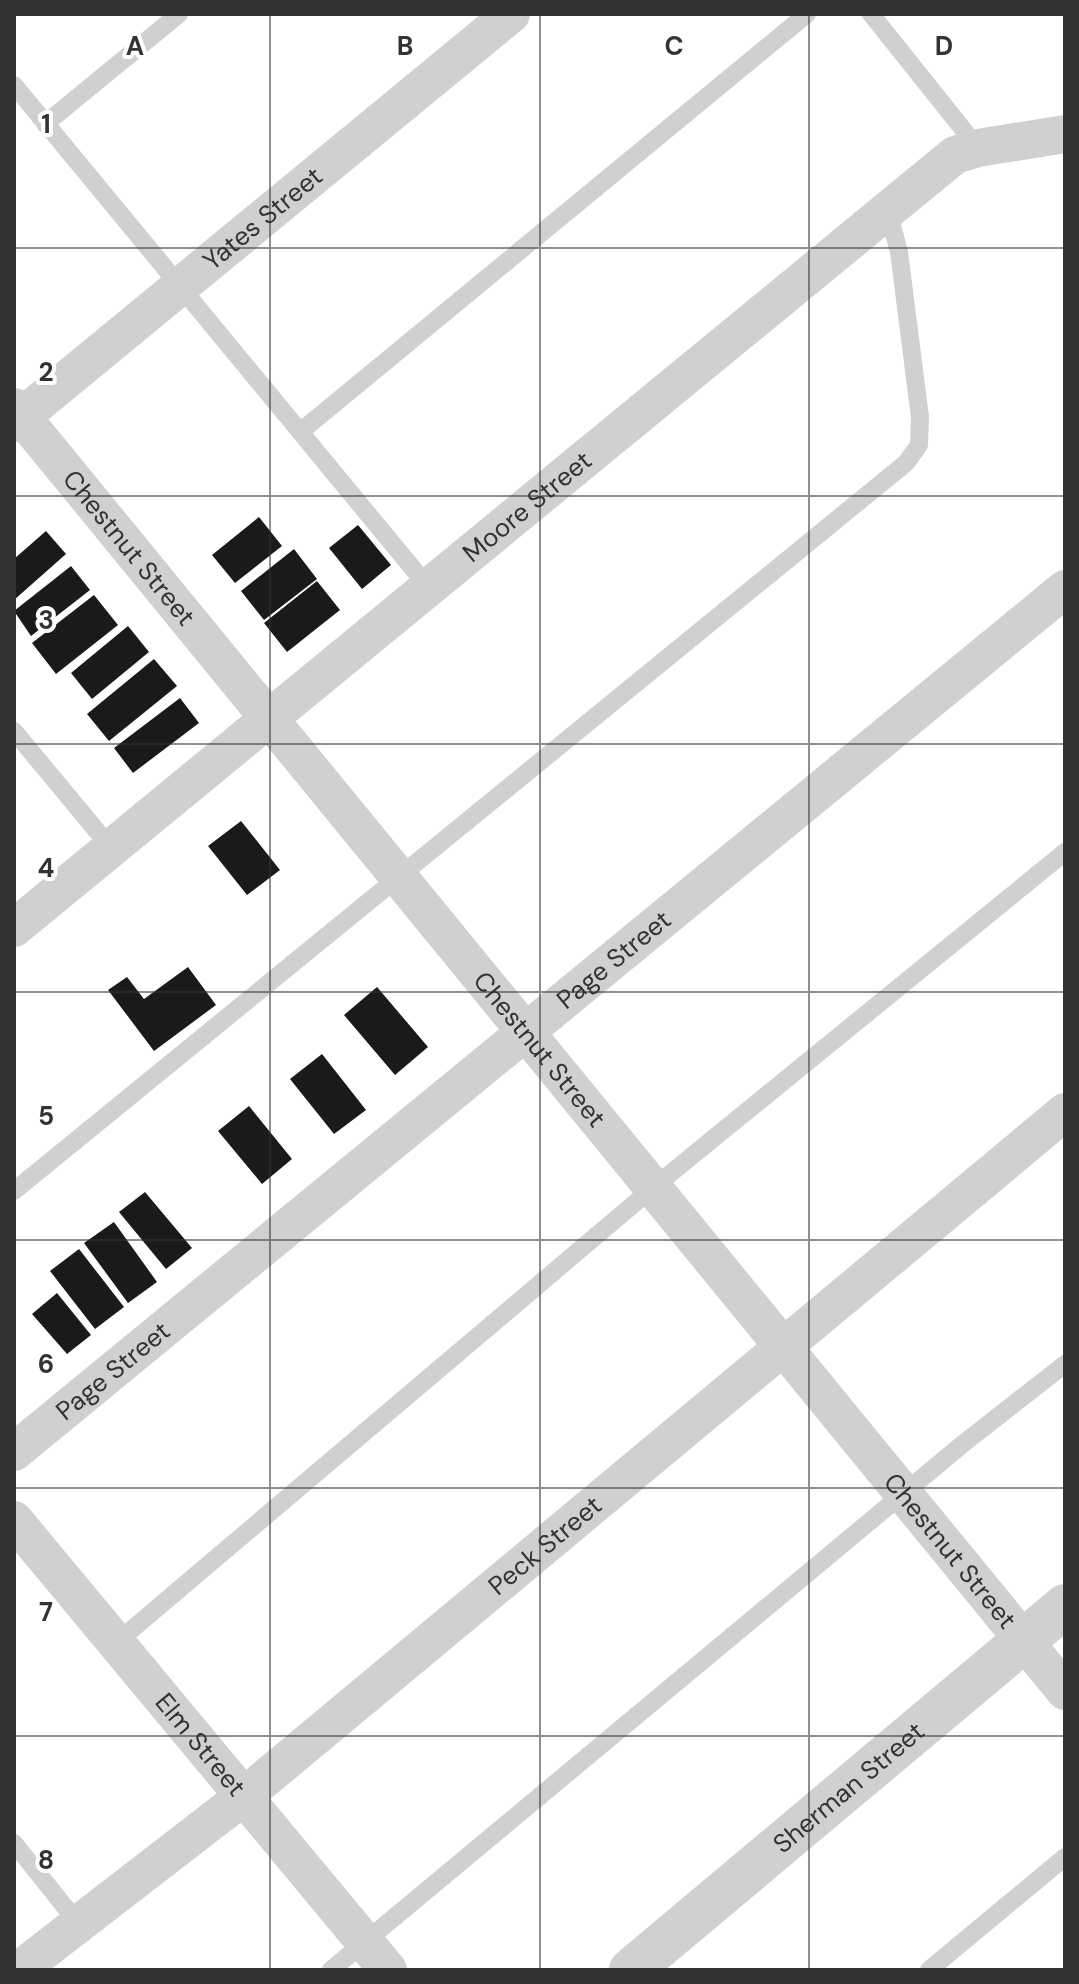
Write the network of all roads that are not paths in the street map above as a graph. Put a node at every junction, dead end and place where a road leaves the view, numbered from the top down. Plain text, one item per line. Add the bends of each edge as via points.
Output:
1 (179, 14) edge
2 (511, 14) edge
3 (807, 14) edge
4 (871, 14) edge
5 (14, 85) edge
6 (45, 124) junction
7 (1065, 134) edge
8 (978, 148) junction
9 (888, 210) junction
10 (181, 288) junction
11 (17, 416) edge
12 (300, 432) junction
13 (429, 588) junction
14 (1065, 589) edge
15 (271, 717) junction
16 (14, 731) edge
17 (111, 848) junction
18 (1065, 852) edge
19 (399, 876) junction
20 (14, 928) edge
21 (528, 1030) junction
22 (1065, 1112) edge
23 (655, 1186) junction
24 (14, 1191) edge
25 (782, 1348) junction
26 (1065, 1364) edge
27 (14, 1452) edge
28 (904, 1496) junction
29 (14, 1520) edge
30 (1065, 1606) edge
31 (1023, 1640) junction
32 (117, 1642) junction
33 (1065, 1691) edge
34 (243, 1797) junction
35 (14, 1843) edge
36 (1065, 1857) edge
37 (77, 1922) junction
38 (376, 1956) edge
39 (19, 1970) edge
40 (331, 1970) edge
41 (631, 1970) edge
42 (929, 1970) edge

1 - 6 lane
2 - 10 street, Yates Street
3 - 12 lane
4 - 8 lane
5 - 6 lane
6 - 10 lane
7 - 8 street, Moore Street
8 - 9 street, Moore Street via 955,155
9 - 13 street, Moore Street
9 - 19 lane via 899,252 919,445 888,480
10 - 11 street, Yates Street
10 - 12 lane
11 - 15 street, Chestnut Street
12 - 13 lane
13 - 15 street, Moore Street
14 - 21 street, Page Street
15 - 17 street, Moore Street
15 - 19 street, Chestnut Street
16 - 17 lane
17 - 20 street, Moore Street
18 - 23 lane
19 - 21 street, Chestnut Street
19 - 24 lane
21 - 23 street, Chestnut Street
21 - 27 street, Page Street
22 - 25 street, Peck Street
23 - 25 street, Chestnut Street
23 - 32 lane
25 - 28 street, Chestnut Street
25 - 34 street, Peck Street
26 - 28 lane
28 - 31 street, Chestnut Street
28 - 38 lane
29 - 32 street, Elm Street
30 - 31 street, Sherman Street
31 - 33 street, Chestnut Street
31 - 41 street, Sherman Street
32 - 34 street, Elm Street
34 - 37 street, Peck Street
34 - 38 street, Elm Street
35 - 37 lane
36 - 42 lane
37 - 39 street, Peck Street
38 - 40 lane

